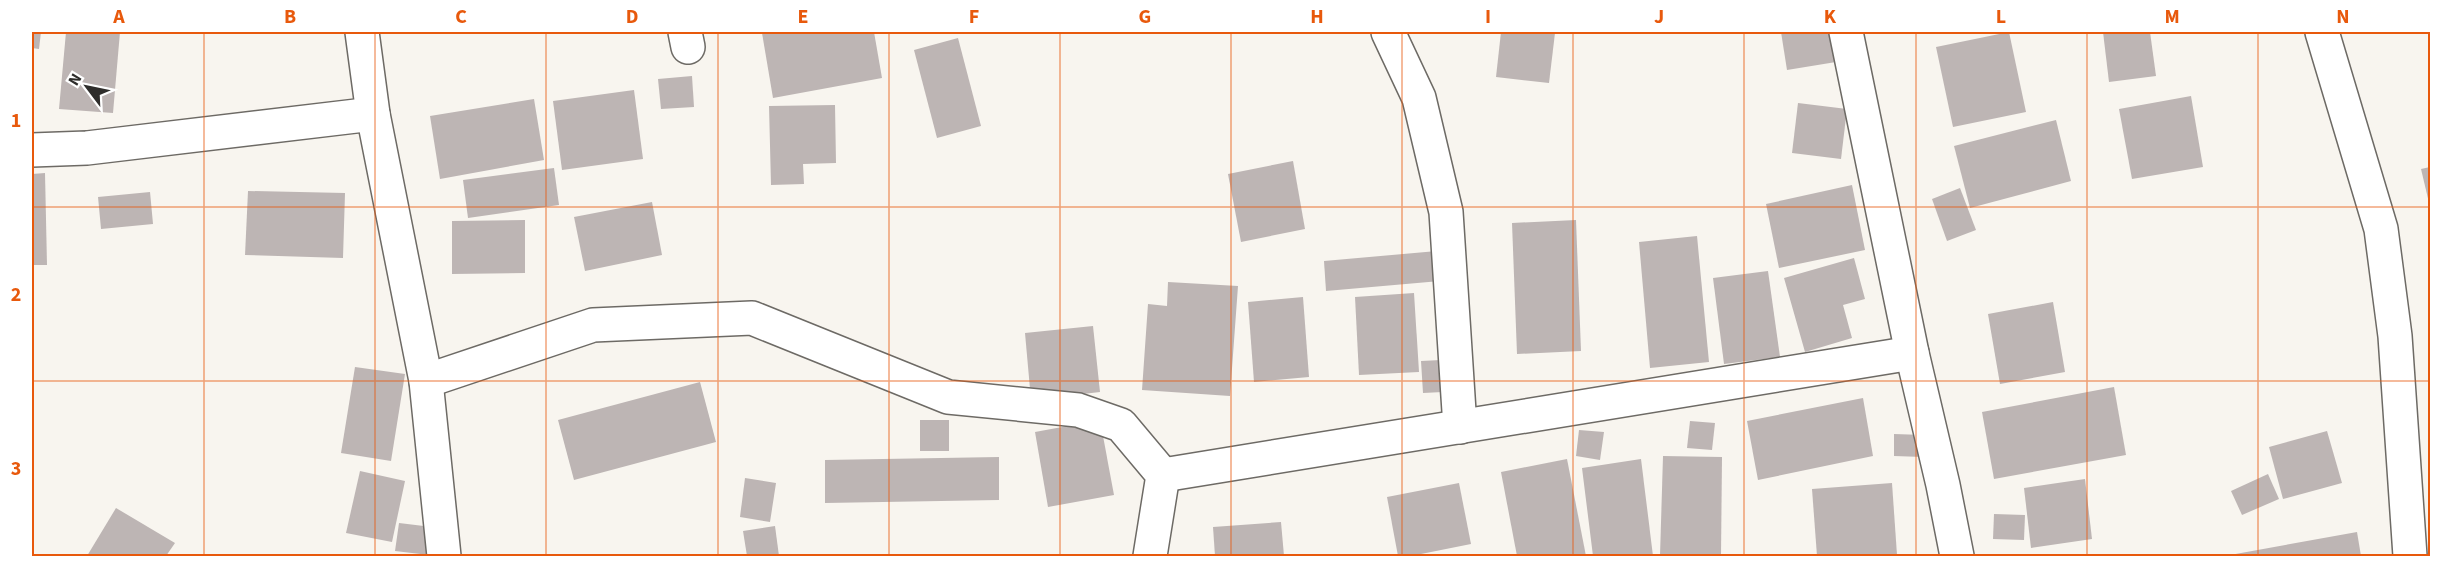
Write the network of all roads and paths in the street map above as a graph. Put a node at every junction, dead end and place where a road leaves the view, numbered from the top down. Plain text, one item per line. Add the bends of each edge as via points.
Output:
1 (362, 32) edge
2 (1388, 32) edge
3 (1846, 32) edge
4 (2322, 32) edge
5 (373, 114) junction
6 (32, 150) edge
7 (1912, 353) junction
8 (426, 381) junction
9 (1460, 427) junction
10 (1163, 475) junction
11 (444, 556) edge
12 (1149, 556) edge
13 (1957, 556) edge
14 (2410, 556) edge

1 - 5 street
2 - 9 street via 1419,98 1446,212
3 - 7 street
4 - 14 street via 2381,229 2395,336
5 - 6 street via 87,148
5 - 8 street
7 - 9 street
7 - 13 street
8 - 10 street via 593,325 752,318 948,397 1078,410 1121,425
8 - 11 street
9 - 10 street
10 - 12 street

